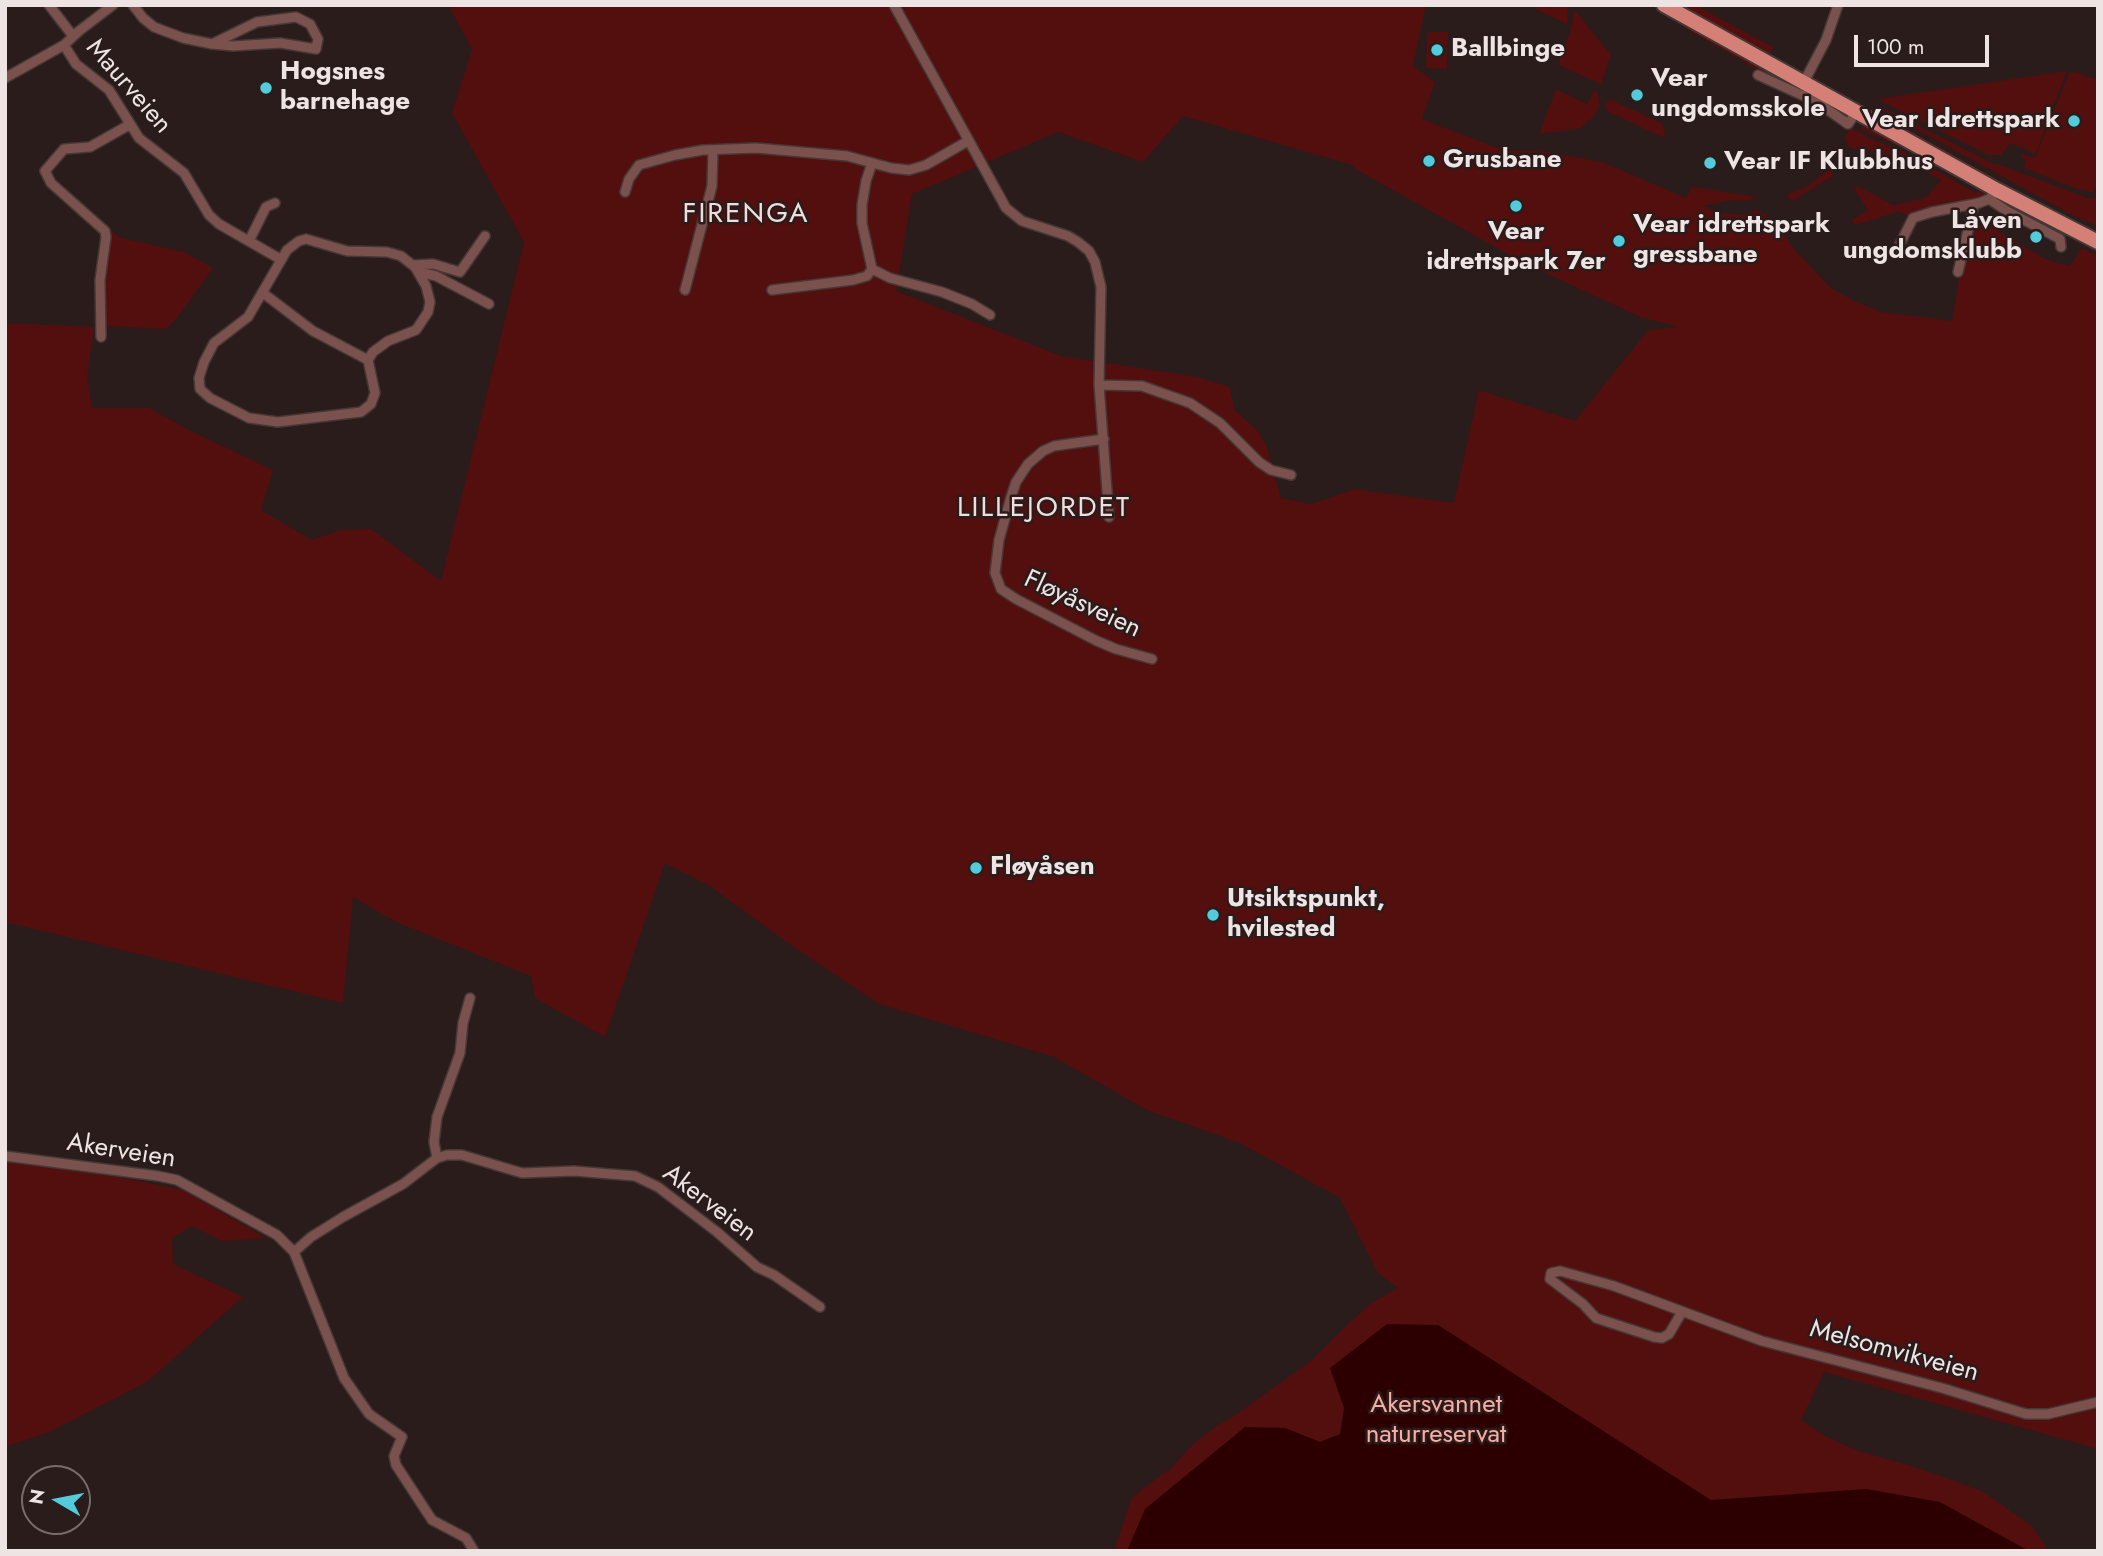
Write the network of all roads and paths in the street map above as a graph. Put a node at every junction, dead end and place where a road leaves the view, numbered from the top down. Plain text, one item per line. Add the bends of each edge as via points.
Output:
1 (48, 5) edge
2 (113, 5) edge
3 (133, 5) edge
4 (894, 5) edge
5 (1664, 5) edge
6 (1838, 5) edge
7 (73, 36) junction
8 (212, 44) junction
9 (64, 45) junction
10 (1758, 75) dead end
11 (5, 78) edge
12 (1804, 82) junction
13 (1856, 112) junction
14 (130, 125) junction
15 (968, 141) junction
16 (713, 150) junction
17 (872, 163) junction
18 (625, 192) dead end
19 (1993, 194) junction
20 (275, 203) dead end
21 (1974, 205) junction
22 (485, 236) dead end
23 (249, 241) junction
24 (2098, 242) edge
25 (2061, 247) dead end
26 (1896, 250) dead end
27 (280, 259) junction
28 (416, 268) junction
29 (872, 269) junction
30 (1958, 272) dead end
31 (685, 289) dead end
32 (772, 290) dead end
33 (263, 293) junction
34 (489, 304) dead end
35 (990, 316) dead end
36 (101, 337) dead end
37 (368, 360) junction
38 (1099, 385) junction
39 (1104, 439) junction
40 (1291, 475) dead end
41 (1109, 517) dead end
42 (1152, 659) dead end
43 (470, 998) dead end
44 (5, 1156) edge
45 (437, 1158) junction
46 (294, 1252) junction
47 (820, 1307) dead end
48 (1682, 1311) junction
49 (2098, 1402) edge
50 (474, 1551) edge

1 - 7 street
2 - 7 street
3 - 8 street via 154,27
4 - 15 street
5 - 12 main road
6 - 12 street
7 - 9 street
8 - 8 street via 257,22 296,17 310,24 318,38 316,49 280,43
9 - 11 street
9 - 14 street, Maurveien via 76,64 109,90
10 - 13 street via 1817,102 1849,124
12 - 13 main road
13 - 19 main road
14 - 23 street, Maurveien via 150,148 184,173 209,215
14 - 36 street via 90,148 64,149 44,171 51,183 105,231
15 - 17 street via 918,168 899,170
15 - 38 street via 1013,214 1035,227 1069,236 1092,257 1100,277
16 - 17 street via 769,149 847,156
16 - 18 street via 639,165
16 - 31 street via 712,186
17 - 29 street via 862,205
19 - 21 street
19 - 24 main road
19 - 25 street via 2007,211 2060,239
20 - 23 street via 266,207
21 - 26 street via 1913,218
21 - 30 street
22 - 28 street via 460,272 433,264
23 - 27 street, Maurveien
27 - 28 street via 293,244 312,239 347,251 387,252
27 - 33 street
28 - 34 street
28 - 37 street via 430,302 426,317 416,330 377,347
29 - 32 street via 867,276 853,280
29 - 35 street via 942,292
33 - 37 street via 313,331
33 - 37 street via 248,317 207,354 199,378 200,389 210,398 249,418 268,422 361,412 375,393
38 - 39 street
38 - 40 street via 1142,386 1190,403 1220,423 1259,462
39 - 41 street
39 - 42 street, Fløyåsveien via 1054,446 1028,464 1011,497 995,573 1001,589 1016,599 1097,641
43 - 45 street via 460,1054 437,1117
44 - 46 street, Akerveien via 177,1181 277,1235
45 - 46 street
45 - 47 street, Akerveien via 463,1155 522,1173 635,1176 658,1187 757,1267
46 - 50 street, Akerveien via 344,1378 369,1414 402,1437 394,1457 396,1465 432,1520 466,1538
48 - 48 street, Melsomvikveien via 1614,1286 1560,1271 1551,1273 1550,1279 1597,1318 1654,1337 1669,1334
48 - 49 street, Melsomvikveien via 1762,1342 2026,1414 2049,1414

